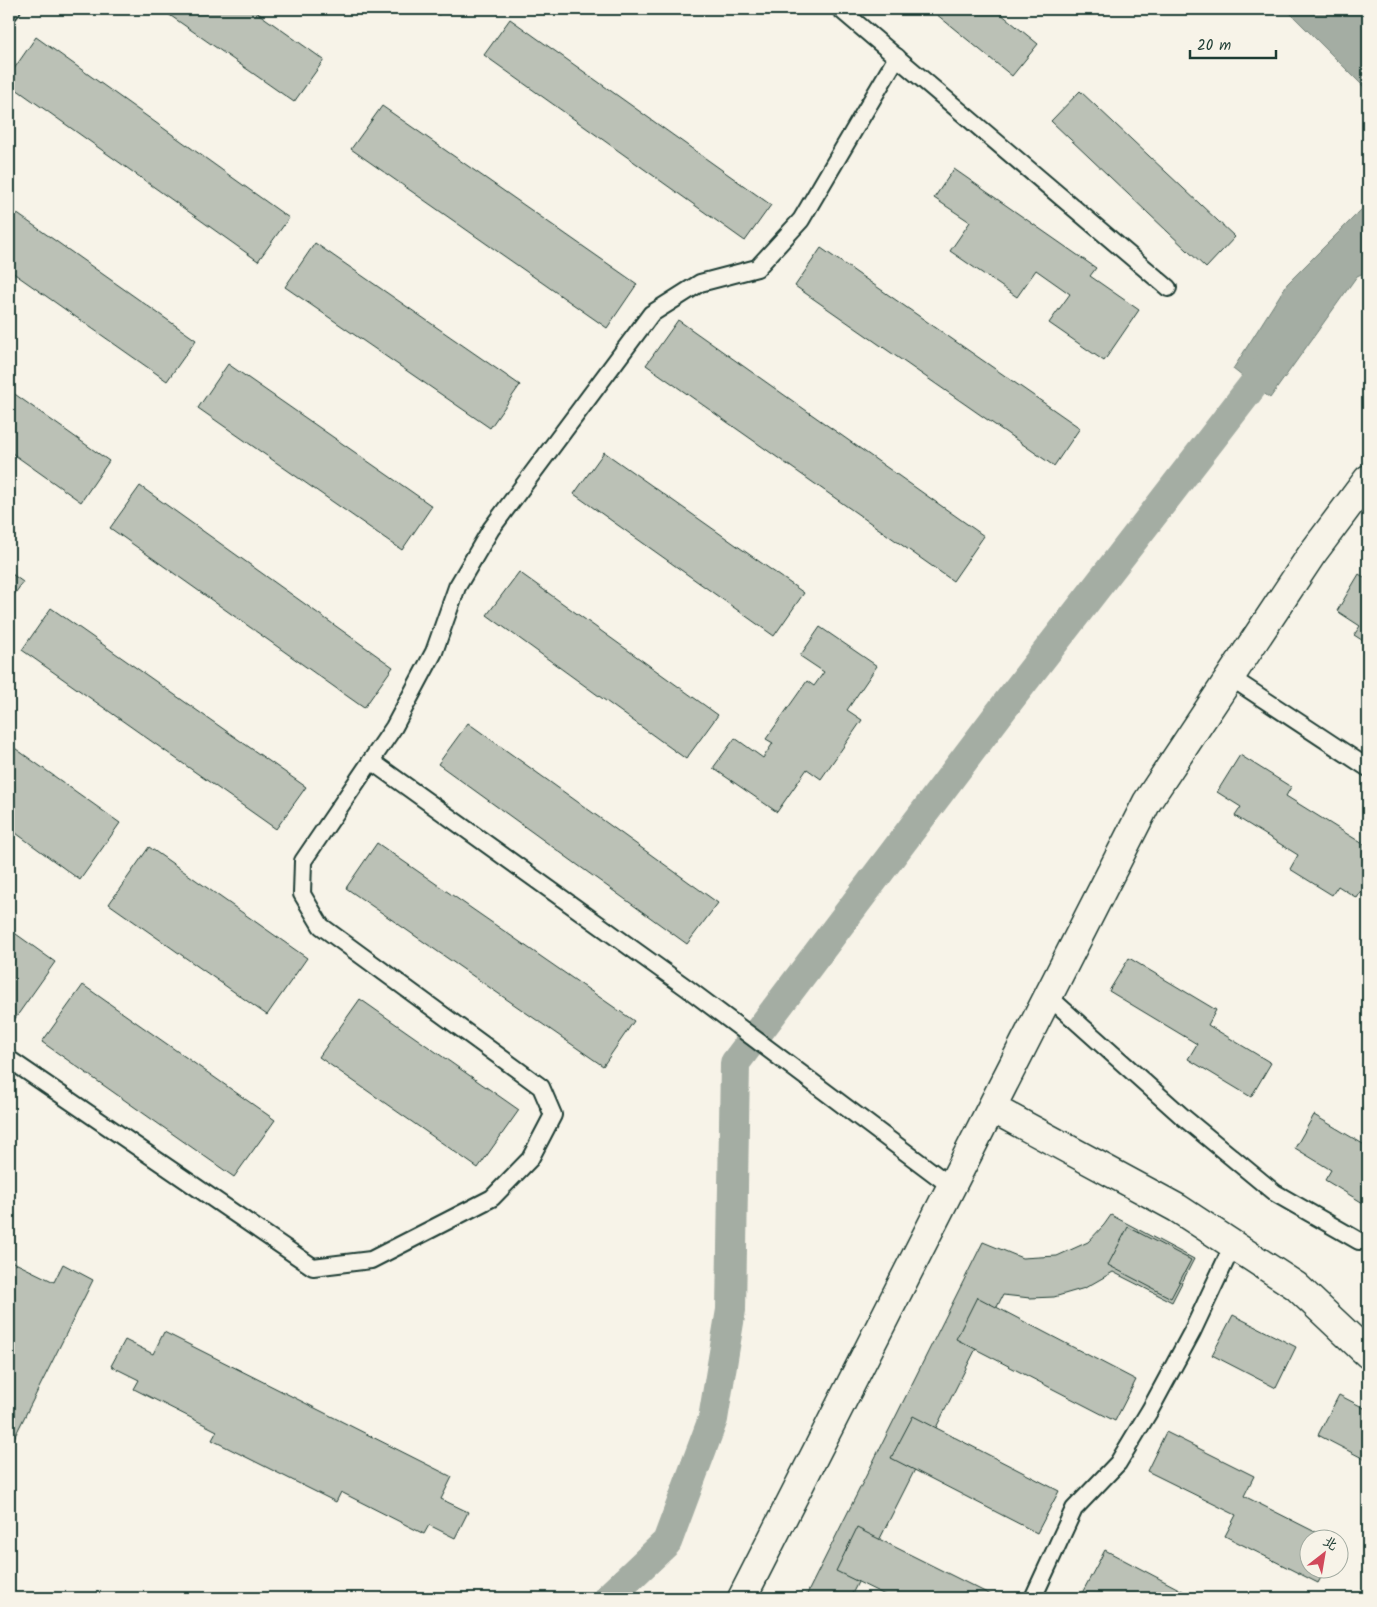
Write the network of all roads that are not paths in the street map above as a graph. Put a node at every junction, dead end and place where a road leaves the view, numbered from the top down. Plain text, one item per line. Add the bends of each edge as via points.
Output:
1 (12, 9) edge
2 (840, 9) edge
3 (9, 13) edge
4 (897, 57) junction
5 (1168, 288) dead end
6 (1368, 478) edge
7 (1230, 677) junction
8 (371, 761) junction
9 (1368, 768) edge
10 (1048, 996) junction
11 (9, 1059) edge
12 (992, 1108) junction
13 (952, 1187) junction
14 (1368, 1242) edge
15 (1233, 1245) junction
16 (1368, 1354) edge
17 (742, 1598) edge
18 (1033, 1598) edge

1 - 3 lane
2 - 4 lane
4 - 5 lane
4 - 8 lane via 800,220 758,268 700,283 651,314 491,529 457,587 434,652 394,727
6 - 7 street via 1312,554
7 - 9 lane
7 - 10 street via 1147,802
8 - 11 lane via 303,861 302,894 321,926 541,1087 553,1115 530,1159 492,1198 372,1260 313,1267
8 - 13 lane via 687,988
10 - 12 street
10 - 14 lane via 1183,1117 1275,1193 1359,1241
12 - 13 street
12 - 15 street via 1177,1208
13 - 17 street
15 - 16 street via 1296,1286
15 - 18 lane via 1150,1410 1118,1463 1074,1509

